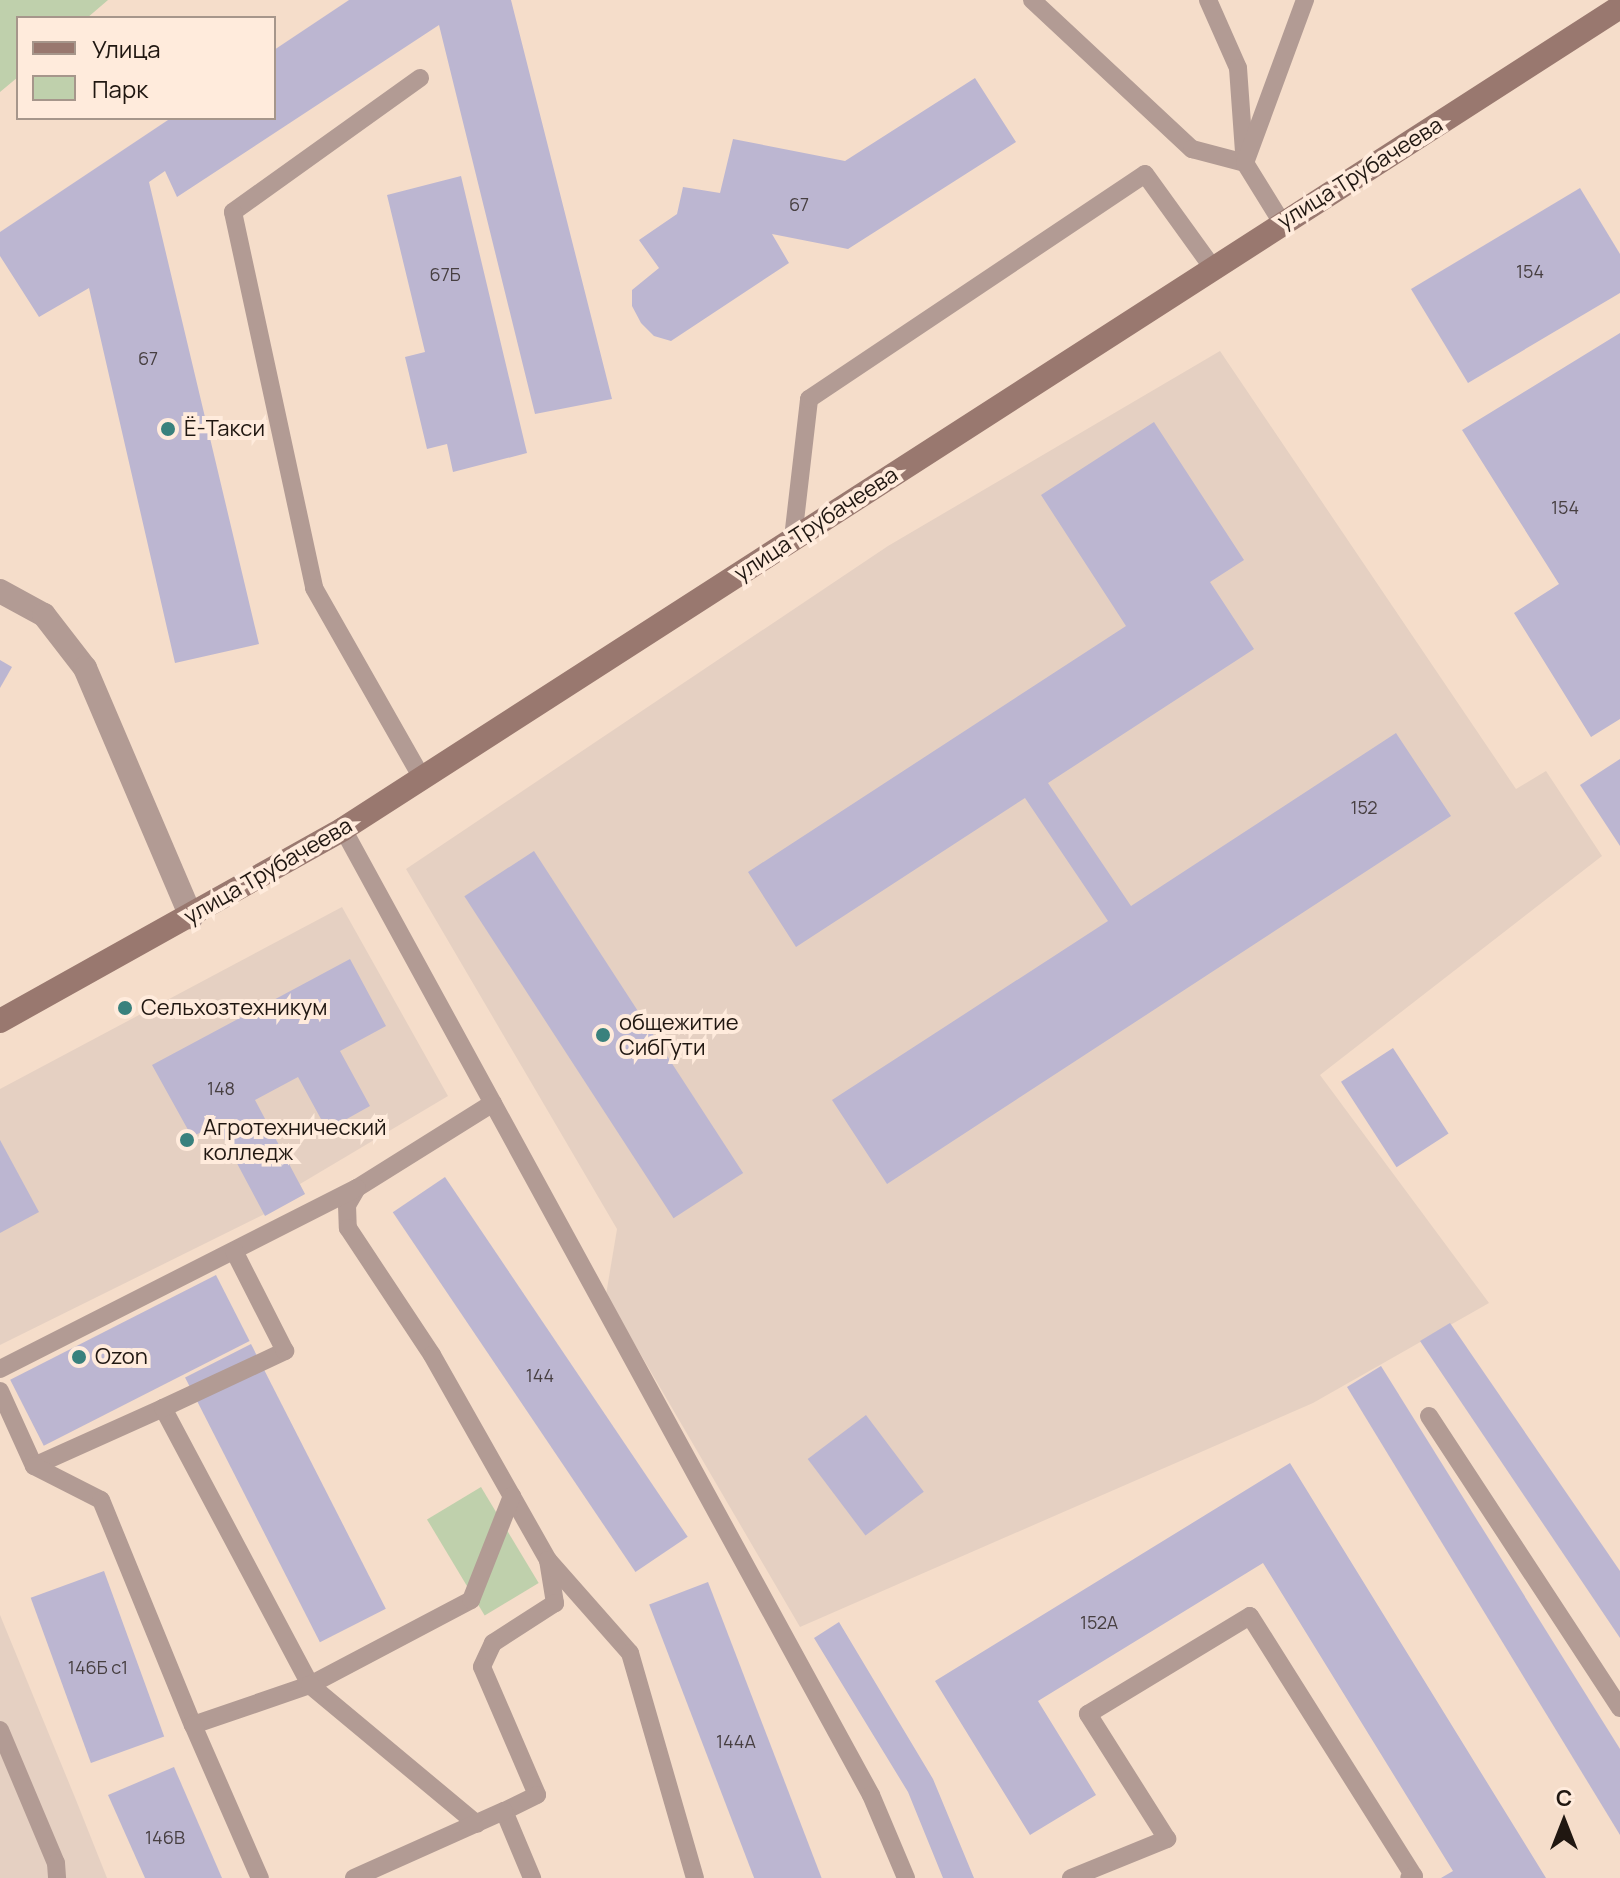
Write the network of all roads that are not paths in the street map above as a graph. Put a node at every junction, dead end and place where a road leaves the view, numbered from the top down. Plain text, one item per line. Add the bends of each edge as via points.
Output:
1 (1032, 0) edge
2 (1208, 0) edge
3 (1305, 0) edge
4 (1620, 7) edge
5 (420, 78) dead end
6 (1245, 163) junction
7 (1282, 223) junction
8 (1212, 267) junction
9 (793, 538) junction
10 (0, 591) edge
11 (422, 778) junction
12 (343, 829) junction
13 (191, 917) junction
14 (0, 1021) edge
15 (493, 1103) junction
16 (357, 1188) junction
17 (234, 1251) junction
18 (0, 1369) edge
19 (0, 1391) edge
20 (163, 1408) junction
21 (1429, 1416) dead end
22 (34, 1466) junction
23 (512, 1496) junction
24 (548, 1560) junction
25 (310, 1685) junction
26 (1620, 1708) edge
27 (193, 1725) junction
28 (0, 1730) edge
29 (504, 1811) junction
30 (477, 1824) junction
31 (57, 1878) edge
32 (260, 1878) edge
33 (354, 1878) edge
34 (532, 1878) edge
35 (695, 1878) edge
36 (906, 1878) edge
37 (1071, 1878) edge
38 (1409, 1878) edge

1 - 6 lane via 1192,149
2 - 6 lane via 1238,68
3 - 6 lane
4 - 7 main road, улица Трубачеева
5 - 11 lane via 233,212 314,588
6 - 7 lane
7 - 8 main road, улица Трубачеева
8 - 9 main road, улица Трубачеева
8 - 9 lane via 1145,174 809,399
9 - 11 main road, улица Трубачеева
10 - 13 street via 44,615 85,668
11 - 12 main road, улица Трубачеева
12 - 13 main road, улица Трубачеева
12 - 15 lane
13 - 14 main road, улица Трубачеева
15 - 16 lane
15 - 36 lane via 871,1795
16 - 17 lane
16 - 23 lane via 347,1205 348,1228 432,1355
17 - 18 lane
17 - 20 lane via 285,1351
19 - 22 lane
20 - 22 lane
20 - 25 lane
21 - 26 lane
22 - 27 lane via 101,1500
23 - 24 lane
23 - 25 lane via 471,1600
24 - 29 lane via 555,1603 493,1643 482,1667 537,1795
24 - 35 lane via 630,1653
25 - 27 lane
25 - 30 lane
27 - 32 lane
28 - 31 lane via 56,1863
29 - 30 lane
29 - 34 lane
30 - 33 lane
37 - 38 lane via 1167,1839 1088,1714 1250,1616 1414,1876

